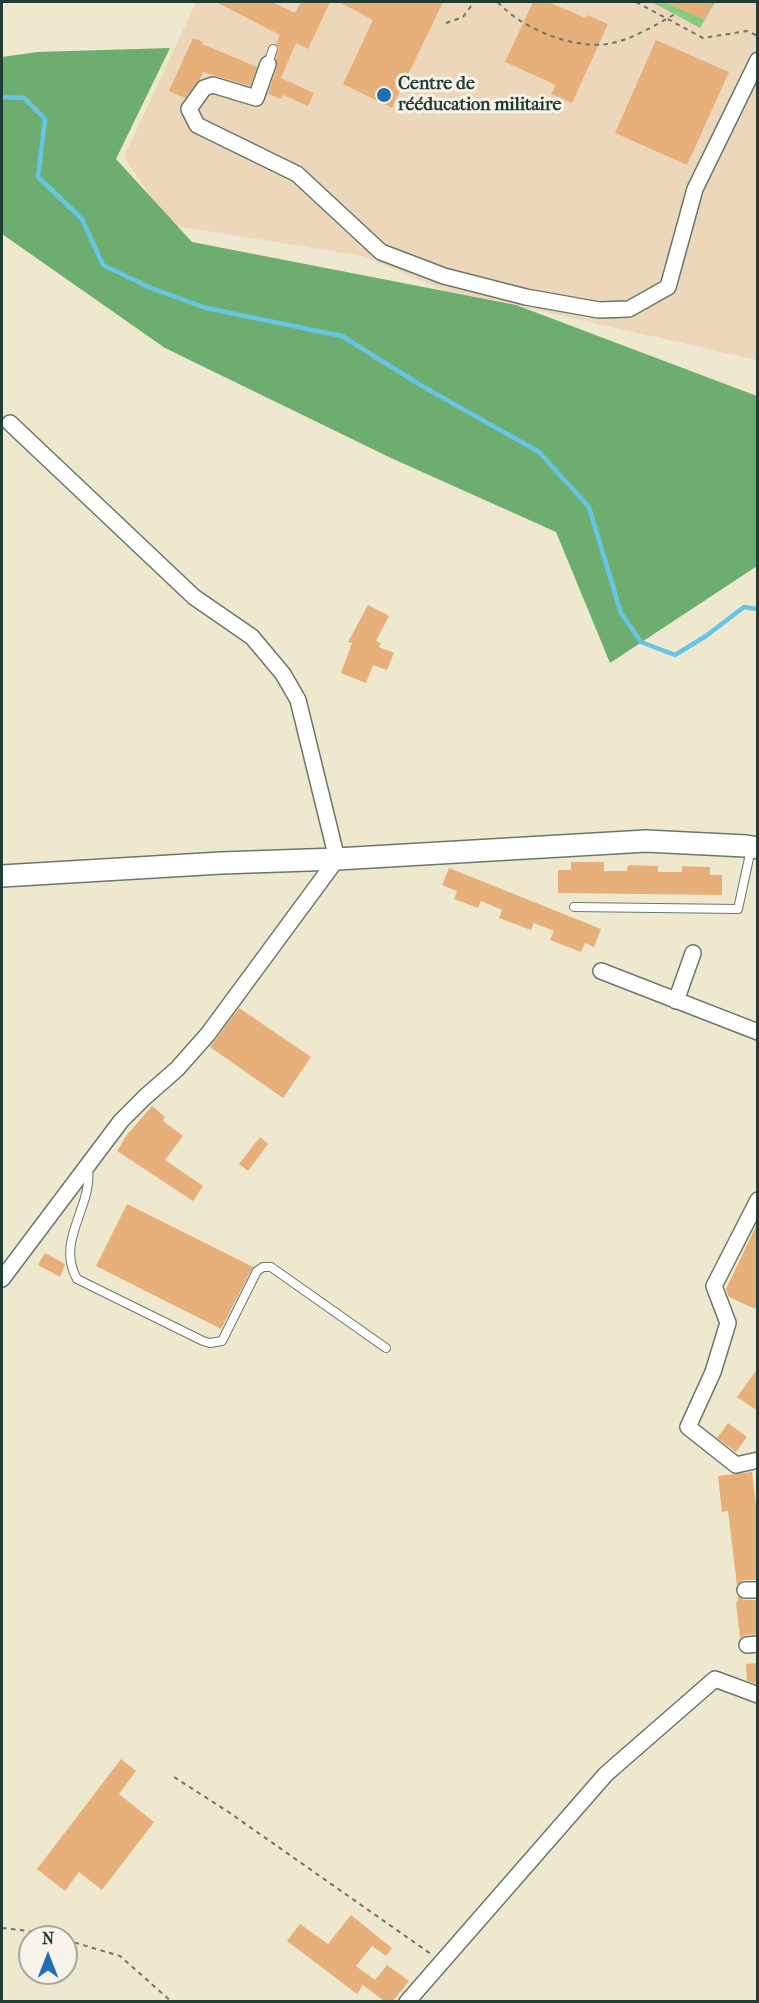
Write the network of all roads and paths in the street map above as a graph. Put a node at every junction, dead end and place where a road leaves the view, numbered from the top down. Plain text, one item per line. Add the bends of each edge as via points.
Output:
1 (474, 2) edge
2 (498, 2) edge
3 (636, 2) edge
4 (675, 14) dead end
5 (669, 18) junction
6 (446, 23) dead end
7 (758, 36) edge
8 (273, 49) dead end
9 (758, 60) edge
10 (268, 64) joint
11 (10, 423) dead end
12 (755, 847) edge
13 (338, 859) junction
14 (2, 876) edge
15 (574, 908) dead end
16 (693, 953) dead end
17 (601, 971) dead end
18 (676, 1001) junction
19 (758, 1032) edge
20 (88, 1166) junction
21 (758, 1200) edge
22 (2, 1279) edge
23 (386, 1348) dead end
24 (758, 1460) edge
25 (758, 1695) edge
26 (174, 1777) dead end
27 (2, 1928) edge
28 (18, 1930) edge
29 (78, 1944) edge
30 (441, 1961) junction
31 (172, 2001) edge
32 (407, 2001) edge

1 - 6 path via 463,17
2 - 5 path via 522,21 555,38 578,43 607,44
3 - 5 path
4 - 5 path
5 - 7 path via 703,38 747,31
8 - 10 lane
9 - 10 street via 695,189 668,286 629,309 599,310 444,276 381,252 297,174 197,125 189,109 204,88 213,85 256,98
11 - 13 street via 194,597 252,637 283,674 298,700
12 - 13 main road via 646,841
12 - 15 lane via 738,909
13 - 14 main road
13 - 20 street via 208,1034 121,1121
16 - 18 street
17 - 18 street
18 - 19 street
20 - 22 street
20 - 23 lane via 87,1194 69,1244 69,1261 77,1279 202,1341 215,1343 222,1341 257,1271 270,1267
21 - 24 street via 714,1286 728,1323 713,1372 688,1427 736,1465
25 - 30 street via 715,1679 606,1774
26 - 30 path
27 - 28 path
29 - 31 path via 120,1956
30 - 32 street

